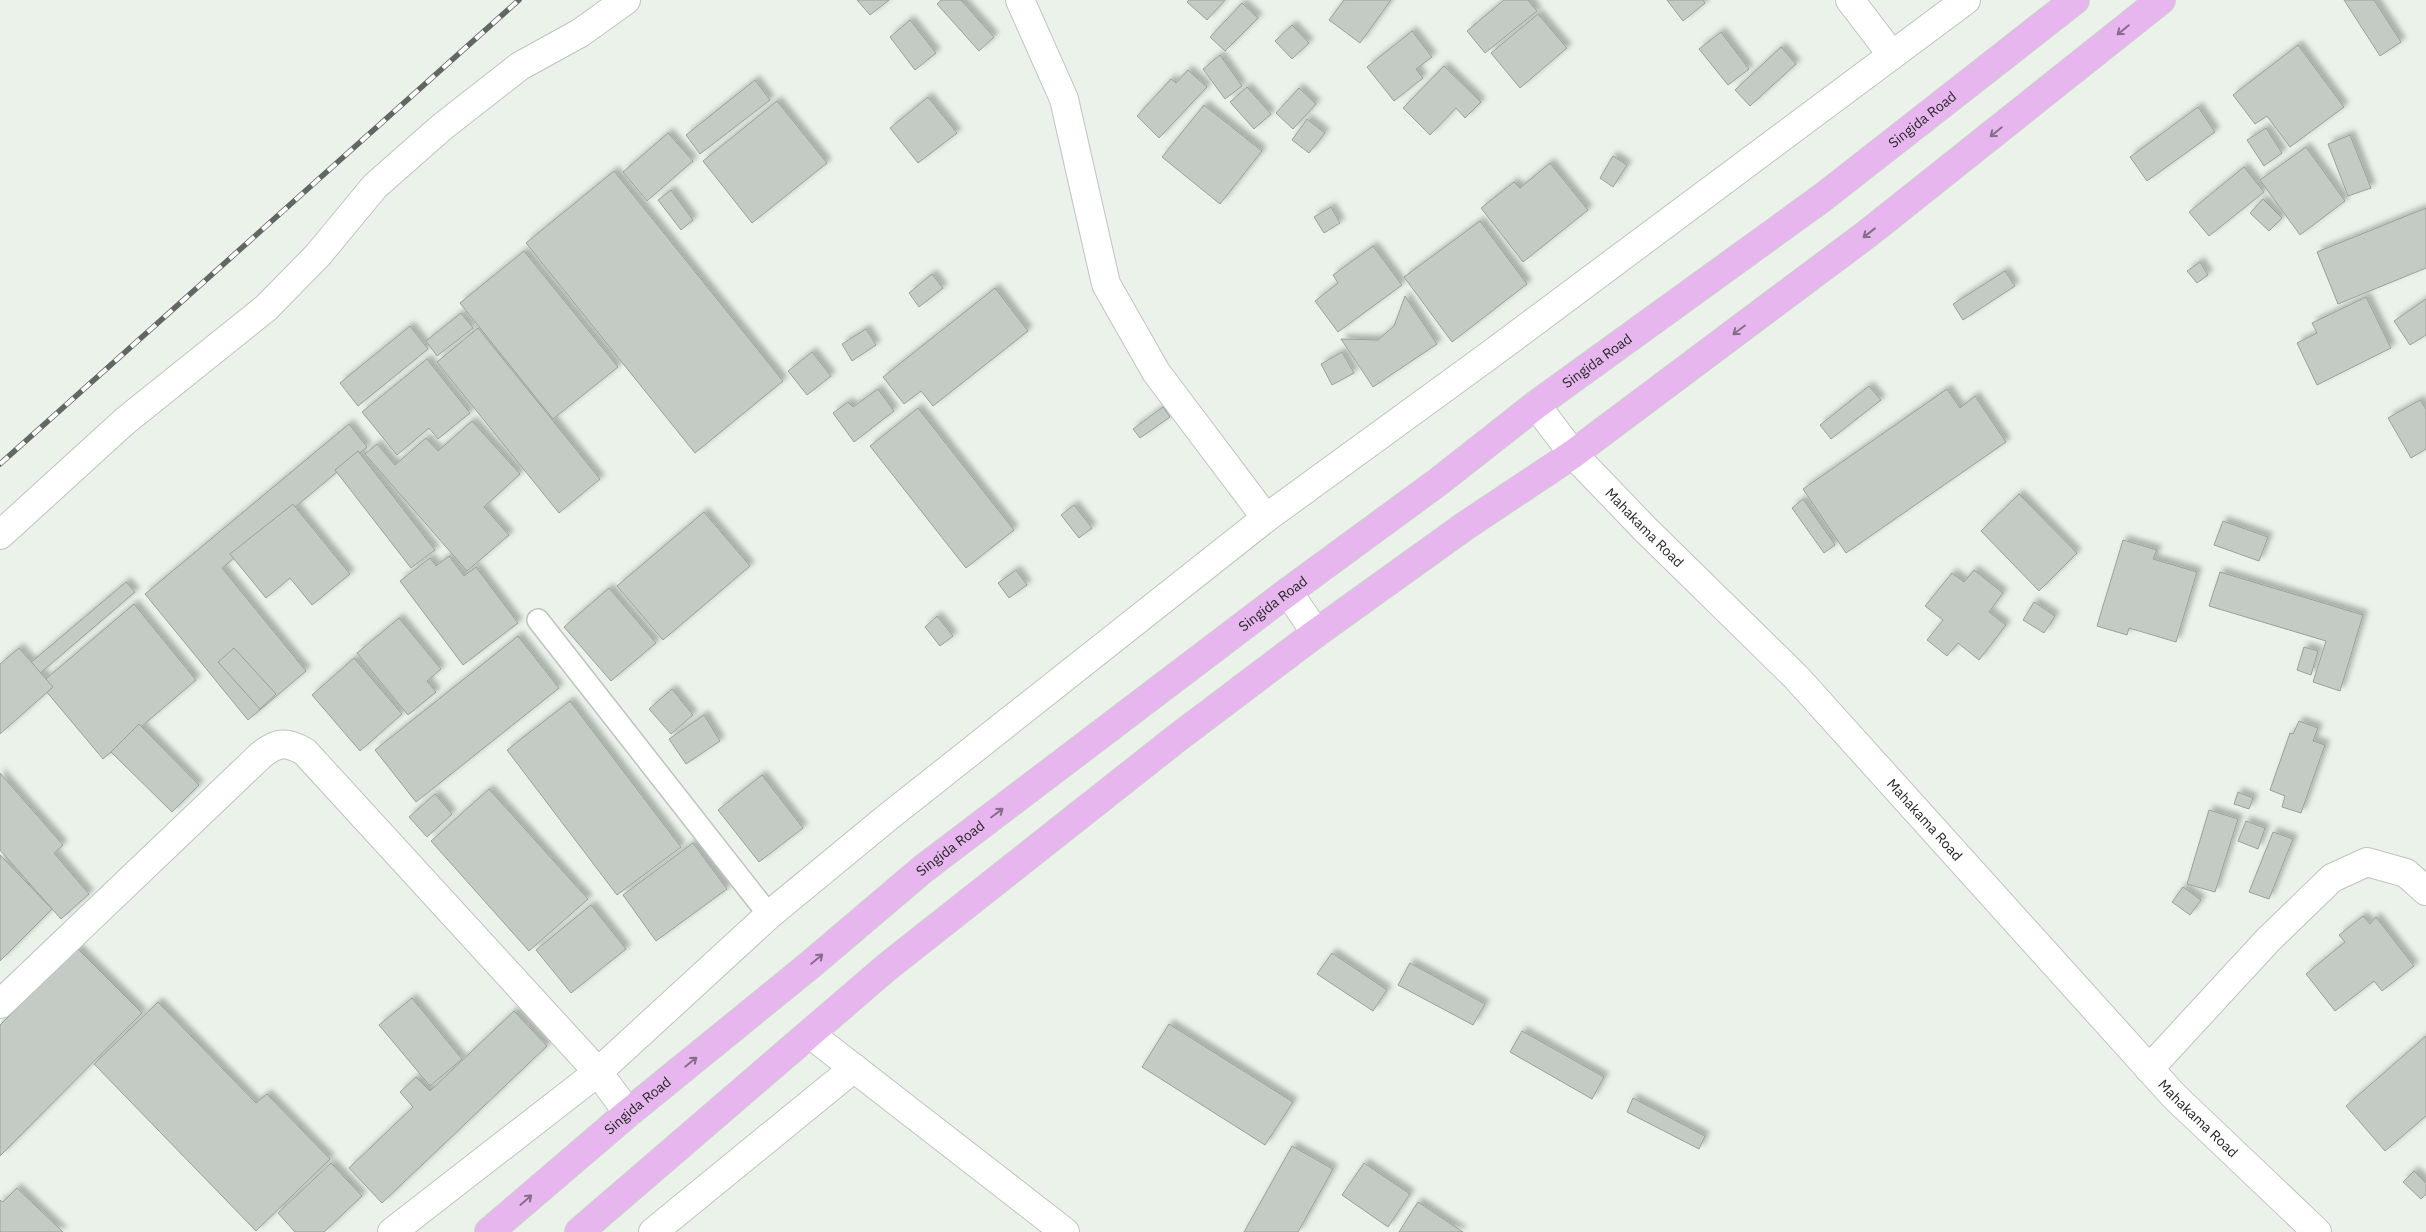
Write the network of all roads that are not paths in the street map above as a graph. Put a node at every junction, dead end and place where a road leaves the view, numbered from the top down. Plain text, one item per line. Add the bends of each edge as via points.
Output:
1 (626, 0) edge
2 (1020, 0) edge
3 (1850, 0) edge
4 (1966, 0) edge
5 (2075, 0) edge
6 (2161, 0) edge
7 (1892, 55) junction
8 (1536, 406) junction
9 (1572, 454) junction
10 (1266, 518) junction
11 (0, 535) edge
12 (1288, 592) junction
13 (538, 620) dead end
14 (1316, 633) junction
15 (2426, 891) edge
16 (770, 916) junction
17 (0, 1004) edge
18 (810, 1034) junction
19 (854, 1068) junction
20 (2149, 1069) junction
21 (598, 1072) junction
22 (628, 1113) junction
23 (392, 1232) edge
24 (489, 1232) edge
25 (579, 1232) edge
26 (654, 1232) edge
27 (1065, 1232) edge
28 (2317, 1232) edge

1 - 11 street via 580,33 520,66 442,127 375,186 318,255 266,308 125,421
2 - 10 street via 1064,99 1106,284 1156,372
3 - 7 street
4 - 7 street
5 - 8 highway, Singida Road via 1822,198
6 -> 9 highway via 1867,234
7 - 10 street
8 - 9 street, Mahakama Road
8 - 12 highway, Singida Road
9 - 14 highway
9 - 20 street, Mahakama Road via 1796,677
10 - 16 street via 888,817
12 - 14 street
22 -> 12 highway, Singida Road via 923,869
13 - 16 lane
14 - 18 highway via 1177,738 895,961
15 - 20 street via 2406,873 2367,862 2332,878 2268,940
16 - 21 street
17 - 21 street via 261,755 272,746 284,743 305,752
18 - 19 street
18 - 25 highway
19 - 26 street
19 - 27 street
20 - 28 street, Mahakama Road
21 - 22 street
21 - 23 street
24 -> 22 highway, Singida Road

